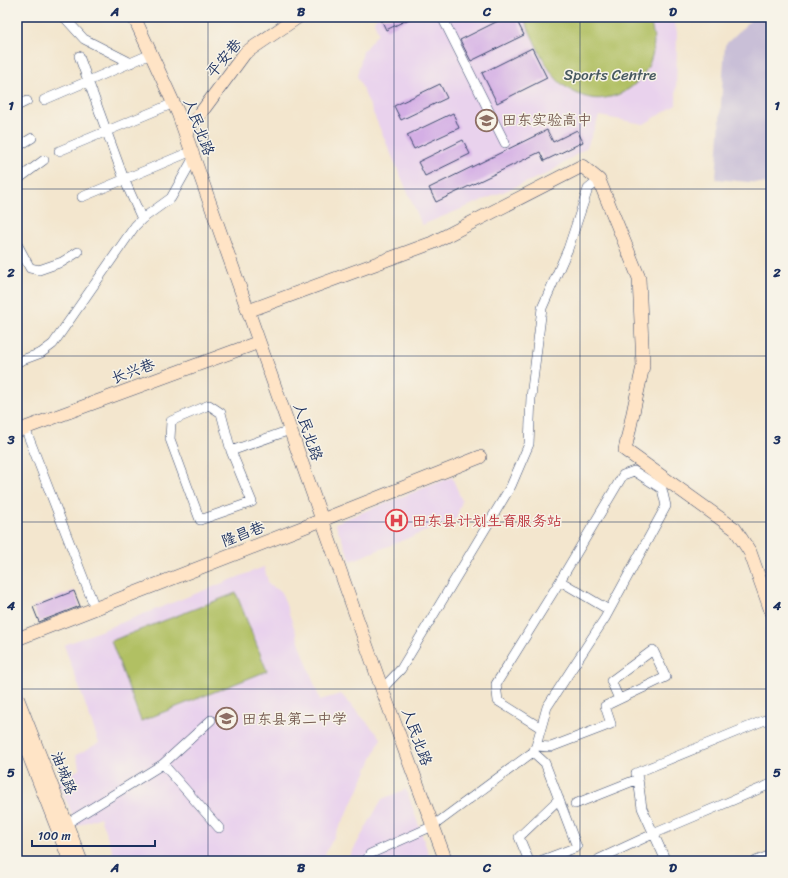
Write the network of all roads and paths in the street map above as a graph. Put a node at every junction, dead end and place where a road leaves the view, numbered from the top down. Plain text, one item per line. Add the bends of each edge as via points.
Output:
1 (64, 17) edge
2 (134, 17) edge
3 (298, 17) edge
4 (442, 17) edge
5 (151, 54) junction
6 (79, 56) dead end
7 (131, 62) junction
8 (88, 81) junction
9 (44, 100) dead end
10 (27, 101) dead end
11 (174, 103) junction
12 (17, 106) edge
13 (107, 131) junction
14 (186, 133) junction
15 (32, 138) dead end
16 (505, 143) dead end
17 (17, 147) edge
18 (59, 151) dead end
19 (193, 154) junction
20 (44, 160) dead end
21 (124, 179) junction
22 (17, 180) edge
23 (599, 180) junction
24 (82, 197) dead end
25 (142, 219) junction
26 (17, 244) edge
27 (78, 252) dead end
28 (20, 258) edge
29 (248, 311) junction
30 (259, 342) junction
31 (17, 362) edge
32 (21, 429) edge
33 (290, 430) junction
34 (231, 451) junction
35 (480, 457) dead end
36 (322, 520) junction
37 (560, 581) junction
38 (95, 608) junction
39 (609, 610) junction
40 (771, 611) edge
41 (17, 639) edge
42 (382, 689) junction
43 (17, 697) edge
44 (619, 699) junction
45 (211, 720) dead end
46 (765, 720) dead end
47 (541, 728) junction
48 (21, 731) edge
49 (534, 749) junction
50 (163, 764) junction
51 (638, 779) junction
52 (771, 784) edge
53 (559, 799) junction
54 (575, 804) dead end
55 (66, 824) junction
56 (433, 826) junction
57 (219, 828) dead end
58 (653, 834) junction
59 (771, 855) edge
60 (599, 859) dead end
61 (70, 861) edge
62 (81, 861) edge
63 (366, 861) edge
64 (446, 861) edge
65 (529, 861) edge
66 (540, 861) edge
67 (666, 861) edge
68 (756, 861) edge

1 - 7 street via 84,39
2 - 5 street, 人民北路
3 - 14 street, 平安巷 via 245,53
4 - 16 street
5 - 7 street
5 - 11 street, 人民北路
6 - 8 street
7 - 8 street
8 - 9 street
8 - 13 street
10 - 12 street
11 - 13 street
11 - 14 street, 人民北路
13 - 18 street
13 - 21 street
14 - 19 street, 人民北路
15 - 17 street
19 - 21 street
19 - 25 street via 170,198
19 - 29 street, 人民北路
20 - 22 street
21 - 24 street
21 - 25 street
23 - 29 street via 582,166 432,243
23 - 40 street via 640,278 643,366 625,450 735,529 750,552
23 - 42 street via 588,189 568,249 542,308 529,444 511,486 402,669
25 - 31 street via 53,344 41,353
26 - 28 street
27 - 28 street via 62,262 39,270 30,268
29 - 30 street, 人民北路
30 - 32 street, 长兴巷
30 - 33 street, 人民北路
32 - 38 street
33 - 34 street
33 - 36 street, 人民北路
34 - 34 street via 252,502 200,520 170,439 171,421 209,405 220,413
35 - 36 street, 隆昌巷
36 - 38 street, 隆昌巷
36 - 42 street, 人民北路
37 - 39 street
37 - 39 street via 623,475 634,471 662,489 666,506
37 - 47 street via 496,684 498,701
38 - 41 street, 隆昌巷
39 - 47 street via 547,707
42 - 56 street, 人民北路
43 - 48 street, 油城路
44 - 44 street via 666,677 653,650 611,681
44 - 49 street via 605,706 611,724 551,747
45 - 50 street
46 - 51 street via 636,773
47 - 49 street
48 - 55 street, 油城路
48 - 61 street, 油城路
49 - 53 street via 545,762
49 - 56 street
50 - 55 street
50 - 57 street
51 - 54 street
51 - 58 street via 642,808
52 - 58 street
53 - 65 street via 519,837
53 - 66 street via 577,847
55 - 62 street, 油城路
56 - 63 street via 370,854
56 - 64 street, 人民北路
58 - 60 street
58 - 67 street
59 - 68 street

